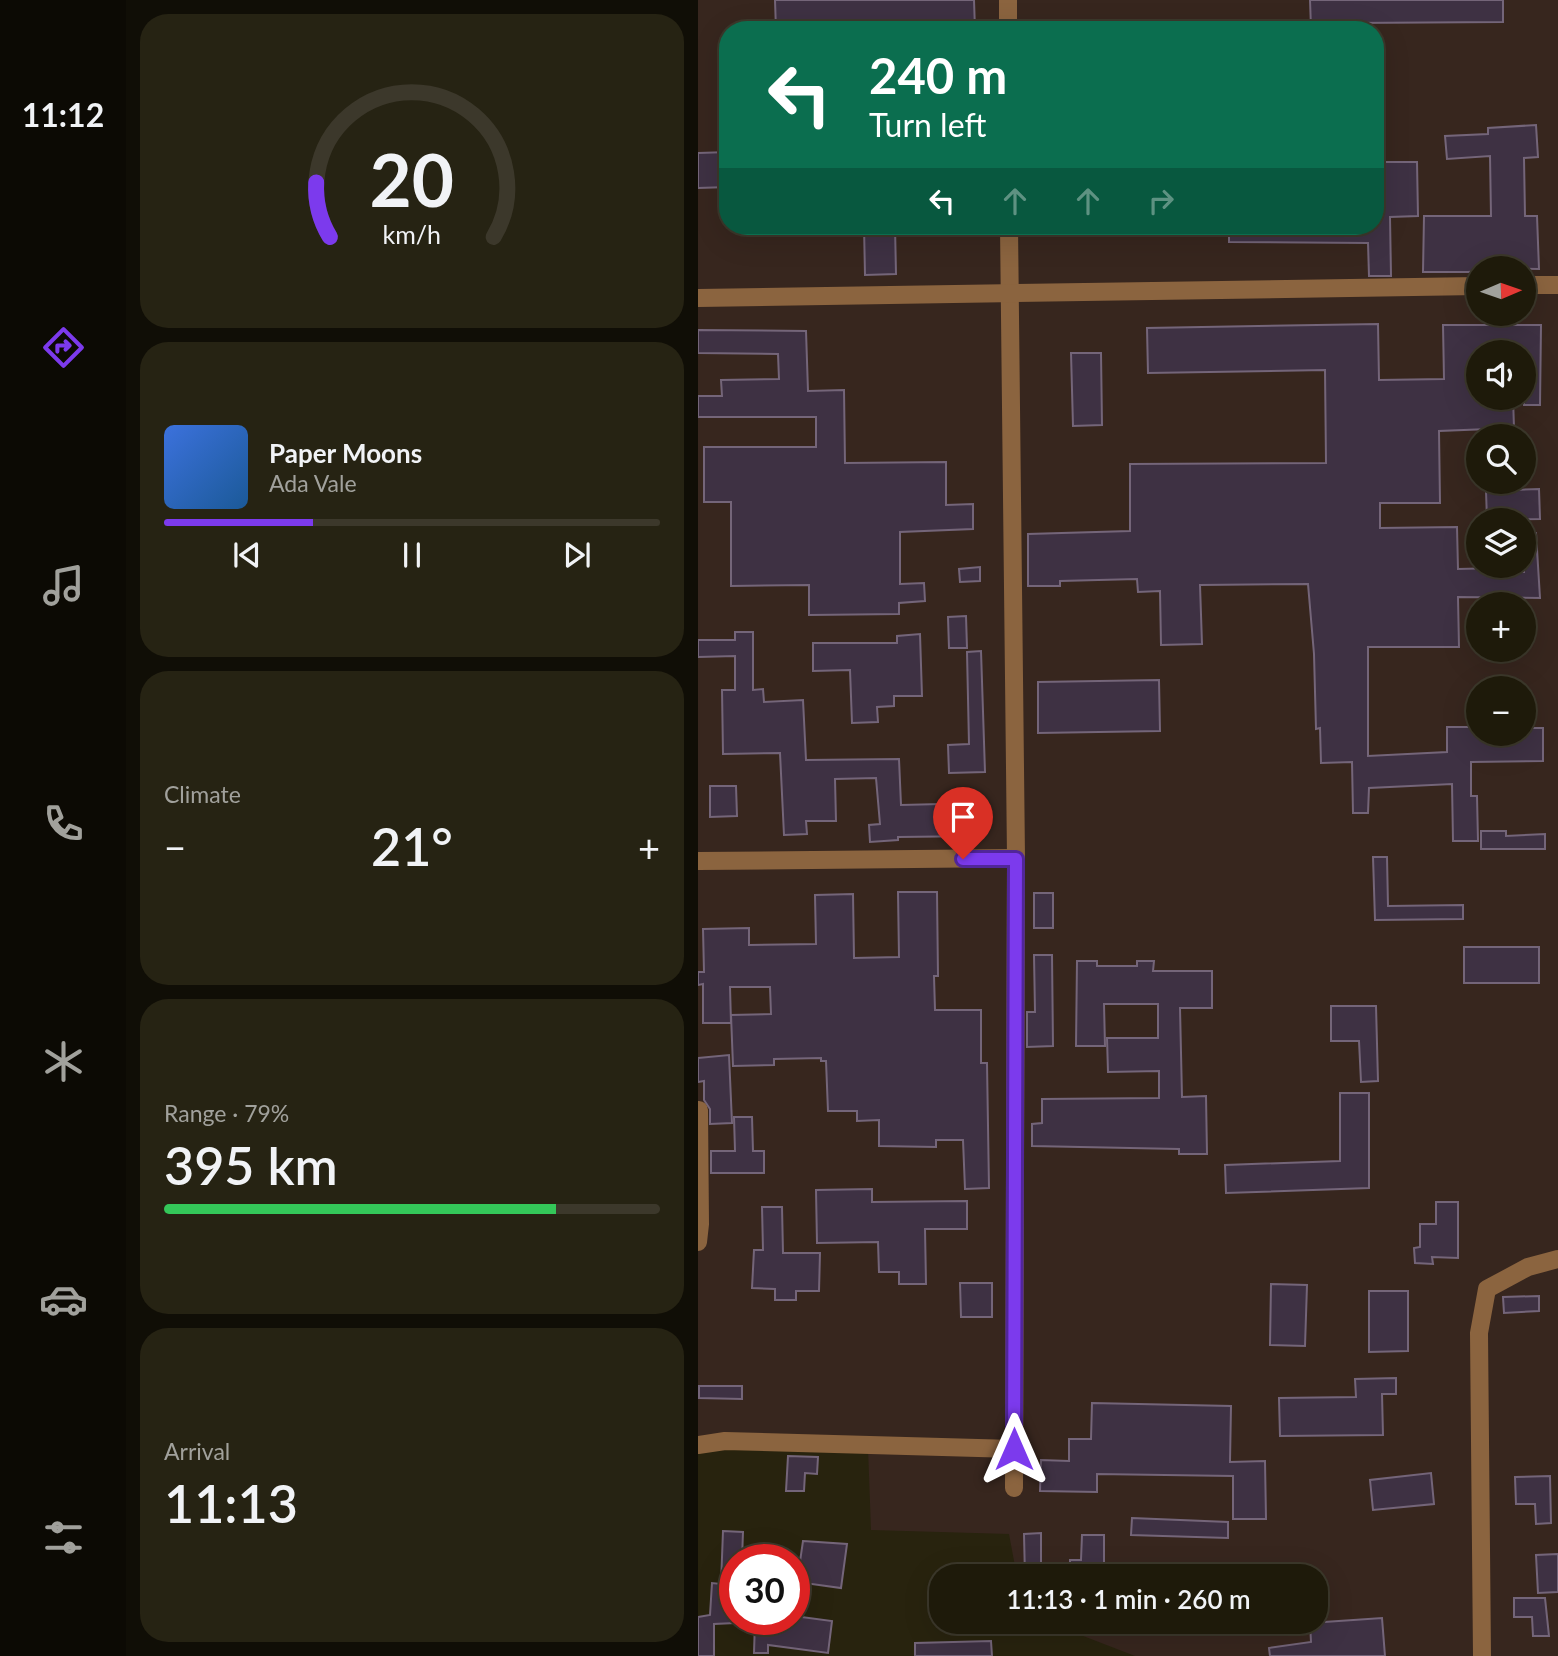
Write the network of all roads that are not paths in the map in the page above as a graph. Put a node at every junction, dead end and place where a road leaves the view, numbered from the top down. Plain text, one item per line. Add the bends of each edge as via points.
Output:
1 (1008, 0) edge
2 (1008, 21) edge
3 (1009, 235) edge
4 (1536, 285) edge
5 (1558, 285) edge
6 (1466, 286) edge
7 (1009, 292) junction
8 (698, 298) edge
9 (1016, 859) junction
10 (698, 862) edge
11 (699, 1110) edge
12 (698, 1242) edge
13 (1558, 1259) edge
14 (698, 1445) edge
15 (1014, 1449) junction
16 (1014, 1488) dead end
17 (1482, 1656) edge

1 - 2 street
3 - 7 street
4 - 5 street
6 - 7 street
7 - 8 street
7 - 9 street
9 - 10 street
9 - 15 street
11 - 12 street
13 - 17 street via 1528,1267 1487,1289 1479,1333
14 - 15 street via 725,1441
15 - 16 street

